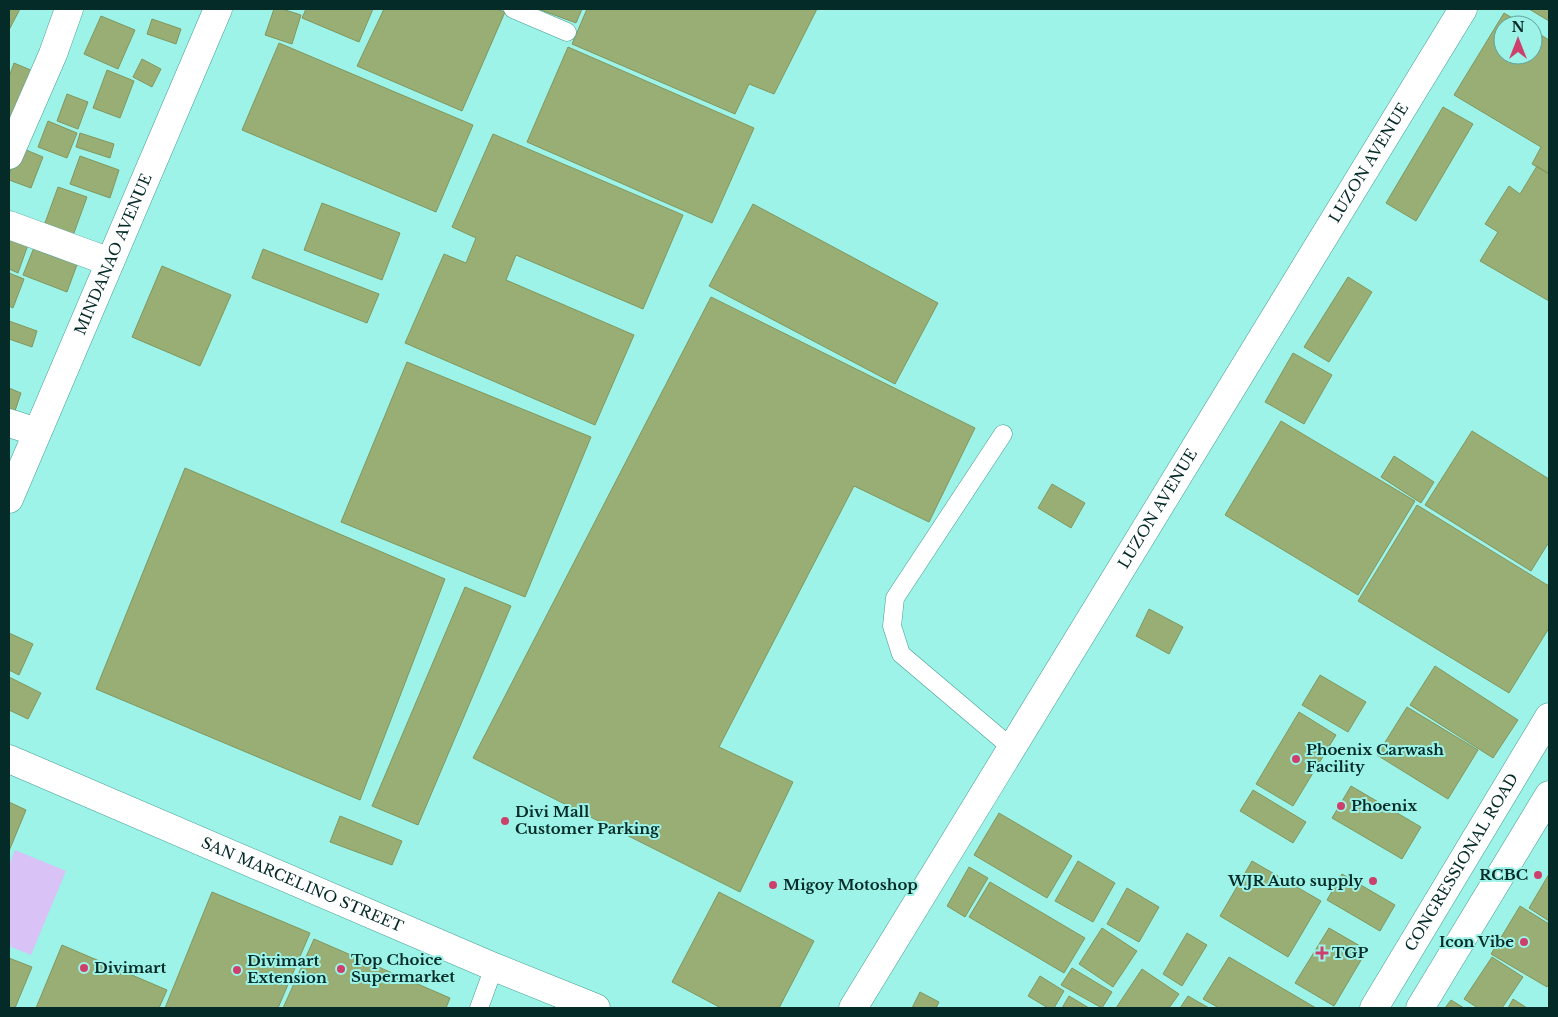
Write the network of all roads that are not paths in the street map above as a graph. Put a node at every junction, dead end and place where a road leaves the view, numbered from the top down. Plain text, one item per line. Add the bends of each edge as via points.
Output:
1 (68, 9) edge
2 (218, 9) edge
3 (513, 9) edge
4 (1463, 9) edge
5 (567, 32) dead end
6 (9, 155) edge
7 (9, 225) edge
8 (110, 262) junction
9 (9, 423) edge
10 (37, 432) junction
11 (1003, 434) dead end
12 (9, 499) edge
13 (1549, 717) edge
14 (1013, 749) junction
15 (9, 759) edge
16 (1549, 795) edge
17 (494, 967) junction
18 (479, 1008) edge
19 (596, 1008) edge
20 (853, 1008) edge
21 (1374, 1008) edge
22 (1420, 1008) edge

1 - 6 street via 53,54
2 - 8 street, MINDANAO AVENUE
3 - 5 lane
4 - 14 street, LUZON AVENUE
7 - 8 street
8 - 10 street, MINDANAO AVENUE
9 - 10 street
10 - 12 street, MINDANAO AVENUE
11 - 14 lane via 895,598 892,626 901,654
13 - 21 street, CONGRESSIONAL ROAD
14 - 20 street, LUZON AVENUE
15 - 17 street, SAN MARCELINO STREET
16 - 22 street
17 - 18 lane
17 - 19 street, SAN MARCELINO STREET

